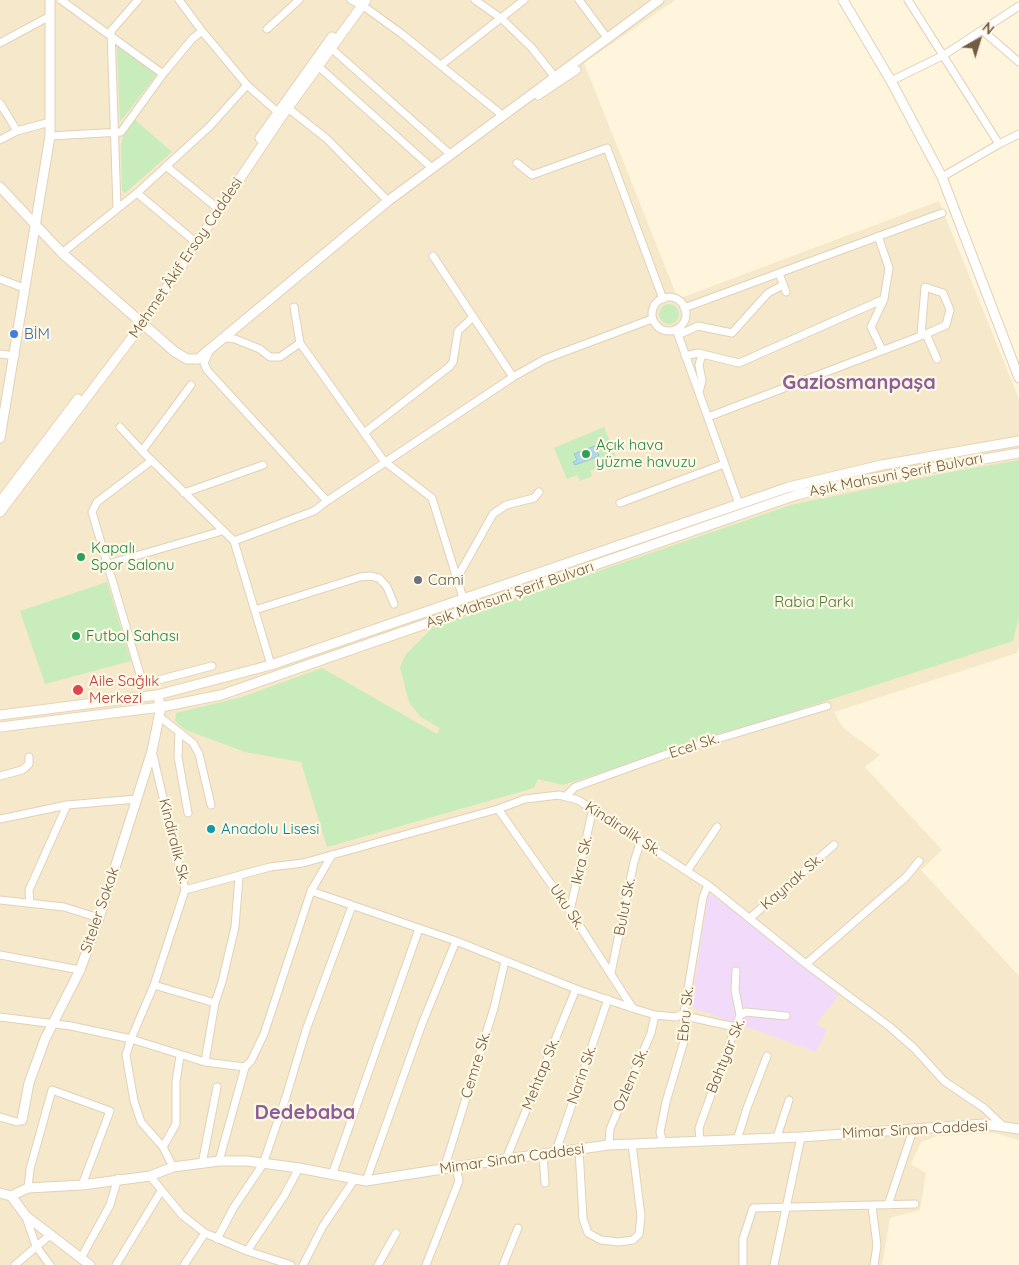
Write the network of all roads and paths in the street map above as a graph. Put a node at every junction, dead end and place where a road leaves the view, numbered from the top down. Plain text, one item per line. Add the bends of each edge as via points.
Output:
1 (50, 0) edge
2 (61, 0) edge
3 (138, 0) edge
4 (179, 0) edge
5 (299, 0) edge
6 (475, 0) edge
7 (524, 0) edge
8 (579, 0) edge
9 (660, 0) edge
10 (843, 0) edge
11 (908, 0) edge
12 (359, 2) edge
13 (1019, 6) edge
14 (50, 16) junction
15 (502, 19) junction
16 (267, 29) dead end
17 (202, 31) junction
18 (983, 31) junction
19 (112, 36) junction
20 (608, 39) junction
21 (0, 43) edge
22 (331, 48) junction
23 (944, 55) junction
24 (1019, 62) edge
25 (441, 65) junction
26 (318, 66) junction
27 (577, 70) dead end
28 (163, 74) junction
29 (554, 76) junction
30 (891, 81) junction
31 (247, 84) junction
32 (538, 96) dead end
33 (0, 103) edge
34 (288, 108) junction
35 (279, 114) junction
36 (502, 115) junction
37 (50, 122) junction
38 (16, 131) junction
39 (115, 133) junction
40 (1019, 134) edge
41 (50, 136) junction
42 (0, 140) edge
43 (999, 144) junction
44 (450, 154) junction
45 (517, 163) dead end
46 (166, 166) junction
47 (432, 168) junction
48 (942, 177) junction
49 (0, 187) edge
50 (137, 193) junction
51 (388, 200) junction
52 (216, 207) junction
53 (117, 208) junction
54 (942, 213) dead end
55 (34, 226) junction
56 (878, 236) junction
57 (193, 240) junction
58 (62, 253) junction
59 (433, 256) dead end
60 (779, 273) junction
61 (0, 279) edge
62 (24, 288) junction
63 (663, 299) junction
64 (884, 299) junction
65 (294, 307) dead end
66 (684, 308) junction
67 (472, 318) junction
68 (652, 319) junction
69 (141, 321) junction
70 (677, 332) junction
71 (923, 334) junction
72 (225, 338) junction
73 (300, 344) junction
74 (882, 350) junction
75 (209, 352) junction
76 (0, 354) edge
77 (702, 354) junction
78 (15, 356) junction
79 (685, 356) junction
80 (937, 359) dead end
81 (513, 377) junction
82 (1019, 378) edge
83 (191, 385) dead end
84 (699, 392) junction
85 (4, 395) edge
86 (708, 417) junction
87 (120, 427) dead end
88 (364, 434) junction
89 (0, 438) edge
90 (1019, 441) edge
91 (142, 452) junction
92 (1019, 453) edge
93 (152, 461) junction
94 (384, 461) junction
95 (724, 464) junction
96 (263, 465) dead end
97 (539, 492) dead end
98 (184, 493) junction
99 (327, 501) junction
100 (0, 502) edge
101 (620, 503) dead end
102 (740, 504) junction
103 (0, 512) edge
104 (222, 530) junction
105 (234, 541) junction
106 (108, 564) junction
107 (457, 578) junction
108 (463, 598) junction
109 (394, 604) dead end
110 (255, 610) junction
111 (270, 665) junction
112 (212, 666) dead end
113 (157, 695) junction
114 (828, 706) dead end
115 (160, 712) junction
116 (0, 715) edge
117 (0, 727) edge
118 (179, 732) junction
119 (152, 751) junction
120 (29, 757) dead end
121 (0, 776) edge
122 (566, 796) junction
123 (137, 799) junction
124 (67, 805) junction
125 (211, 805) dead end
126 (593, 808) junction
127 (498, 809) junction
128 (188, 813) dead end
129 (0, 819) edge
130 (717, 827) dead end
131 (641, 840) junction
132 (834, 845) dead end
133 (332, 856) junction
134 (919, 861) dead end
135 (303, 863) junction
136 (686, 870) junction
137 (320, 874) junction
138 (239, 877) junction
139 (708, 885) junction
140 (185, 890) junction
141 (312, 891) junction
142 (0, 900) edge
143 (30, 902) junction
144 (352, 906) junction
145 (570, 911) junction
146 (99, 918) junction
147 (750, 918) junction
148 (419, 929) junction
149 (456, 941) junction
150 (0, 955) edge
151 (505, 961) junction
152 (806, 964) junction
153 (80, 970) junction
154 (736, 971) dead end
155 (611, 973) junction
156 (154, 985) junction
157 (576, 989) junction
158 (608, 999) junction
159 (215, 1003) junction
160 (632, 1008) junction
161 (684, 1013) junction
162 (740, 1014) junction
163 (655, 1015) junction
164 (0, 1016) edge
165 (786, 1016) dead end
166 (54, 1025) junction
167 (735, 1027) junction
168 (131, 1039) junction
169 (180, 1056) junction
170 (767, 1056) dead end
171 (205, 1062) junction
172 (245, 1067) junction
173 (217, 1087) dead end
174 (789, 1100) dead end
175 (0, 1117) edge
176 (22, 1120) joint
177 (1003, 1126) junction
178 (1019, 1129) edge
179 (913, 1130) junction
180 (777, 1137) junction
181 (801, 1137) junction
182 (737, 1140) junction
183 (700, 1141) junction
184 (663, 1143) junction
185 (632, 1144) junction
186 (609, 1145) junction
187 (163, 1147) junction
188 (579, 1149) junction
189 (556, 1151) junction
190 (543, 1154) junction
191 (506, 1158) junction
192 (219, 1161) junction
193 (202, 1164) junction
194 (263, 1164) junction
195 (173, 1167) junction
196 (456, 1167) junction
197 (299, 1168) junction
198 (444, 1169) junction
199 (332, 1175) junction
200 (150, 1176) junction
201 (118, 1178) junction
202 (354, 1180) junction
203 (366, 1181) junction
204 (545, 1183) dead end
205 (82, 1185) junction
206 (28, 1188) junction
207 (161, 1191) junction
208 (0, 1193) edge
209 (11, 1196) junction
210 (915, 1204) dead end
211 (888, 1205) junction
212 (872, 1206) junction
213 (786, 1207) junction
214 (26, 1216) junction
215 (518, 1228) dead end
216 (204, 1232) junction
217 (396, 1232) dead end
218 (50, 1235) junction
219 (217, 1239) junction
220 (36, 1246) junction
221 (247, 1251) junction
222 (81, 1258) junction
223 (270, 1262) edge
224 (15, 1265) edge
225 (50, 1265) edge
226 (90, 1265) edge
227 (116, 1265) edge
228 (184, 1265) edge
229 (291, 1265) edge
230 (303, 1265) edge
231 (378, 1265) edge
232 (426, 1265) edge
233 (503, 1265) edge
234 (743, 1265) edge
235 (774, 1265) edge
236 (874, 1265) edge

1 - 14 main road
2 - 19 street
3 - 19 street via 111,31
4 - 17 street
5 - 16 street
6 - 15 street
7 - 15 street
8 - 20 street
9 - 20 main road
10 - 30 main road
11 - 23 street
12 - 22 main road, Mehmet Âkif Ersoy Caddesi
12 - 25 street
12 - 35 main road, Mehmet Âkif Ersoy Caddesi
13 - 18 street
14 - 21 street
14 - 37 main road
15 - 25 street
15 - 29 street via 532,48
17 - 28 street
17 - 31 street
18 - 23 street
18 - 24 street
19 - 28 street
19 - 39 street
20 - 29 main road
22 - 26 main road, Mehmet Âkif Ersoy Caddesi
22 - 44 street
23 - 30 street
23 - 43 street
25 - 36 street
26 - 34 main road, Mehmet Âkif Ersoy Caddesi
26 - 47 street
27 - 32 street
28 - 39 street via 121,132
29 - 36 main road
30 - 48 main road
31 - 35 street
31 - 46 street via 210,126
33 - 38 street
34 - 35 main road, Mehmet Âkif Ersoy Caddesi
34 - 51 street
35 - 52 main road, Mehmet Âkif Ersoy Caddesi
35 - 69 main road, Mehmet Âkif Ersoy Caddesi
36 - 44 main road
37 - 38 street
37 - 41 main road
38 - 42 street
39 - 41 street
39 - 53 street
40 - 43 street
41 - 55 main road
43 - 48 street
44 - 47 main road
45 - 63 street via 532,175 608,148
46 - 50 street
46 - 52 street
47 - 51 main road
48 - 82 main road
49 - 55 main road
50 - 53 street
50 - 57 street
51 - 72 main road
52 - 57 main road, Mehmet Âkif Ersoy Caddesi
53 - 58 street
54 - 56 street
55 - 58 main road
55 - 62 main road
56 - 60 street
56 - 64 street via 889,268
57 - 69 main road, Mehmet Âkif Ersoy Caddesi
58 - 69 main road
59 - 67 street
60 - 66 street
60 - 70 street via 785,289 768,293 732,333 698,326
61 - 62 street
62 - 78 main road
63 - 66 street via 674,299
63 - 68 street via 654,306
64 - 74 street via 871,327
64 - 77 street via 739,363
65 - 73 street
66 - 70 street via 684,321
67 - 81 street
67 - 88 street via 458,331 453,362 449,367
68 - 70 street via 661,329
68 - 81 street via 545,359
69 - 75 main road via 187,359 198,359
69 - 100 main road, Mehmet Âkif Ersoy Caddesi
69 - 103 main road, Mehmet Âkif Ersoy Caddesi
70 - 79 street
71 - 71 street via 925,287 944,292 950,310 946,325
71 - 74 street
71 - 80 street
72 - 73 street via 236,339 276,358
72 - 75 main road
73 - 88 street
74 - 86 street
75 - 99 street via 204,363 207,370
76 - 78 street
77 - 79 street
77 - 84 street
78 - 85 main road
79 - 84 street
81 - 94 street
83 - 91 street
84 - 86 street
85 - 89 main road
86 - 95 street
87 - 91 street
88 - 94 street
90 - 102 main road, Aşık Mahsuni Şerif Bulvarı via 827,476
91 - 93 street
92 - 115 main road, Aşık Mahsuni Şerif Bulvarı via 796,495 221,695
93 - 98 street
93 - 106 street via 97,502 92,512
94 - 99 street
94 - 107 street via 432,498
95 - 101 street
95 - 102 street
96 - 98 street
97 - 107 street via 534,498 506,505 493,514
98 - 104 street
99 - 105 street via 314,511
102 - 108 main road, Aşık Mahsuni Şerif Bulvarı
104 - 105 street
104 - 106 street
105 - 110 street
106 - 112 street via 143,684
107 - 108 street
108 - 111 main road, Aşık Mahsuni Şerif Bulvarı
109 - 110 street via 387,587 379,578 370,576
110 - 111 street
111 - 113 main road, Aşık Mahsuni Şerif Bulvarı
113 - 115 main road
113 - 116 main road, Aşık Mahsuni Şerif Bulvarı
114 - 122 street, Ecel Sk. via 664,755 575,787
115 - 117 main road, Aşık Mahsuni Şerif Bulvarı
115 - 118 street
115 - 119 main road, Siteler Sokak
118 - 125 street via 193,742 199,754
118 - 128 street via 178,757
119 - 123 main road, Siteler Sokak
119 - 140 street, Kindiralik Sk.
120 - 121 street via 29,764 22,770
122 - 126 street, Kindiralik Sk.
122 - 127 street, Kindiralik Sk. via 525,799
123 - 124 street
123 - 146 main road, Siteler Sokak
124 - 129 street
124 - 143 street via 28,890
126 - 131 street, Kindiralik Sk.
126 - 145 street, Ikra Sk.
127 - 133 street, Kindiralik Sk.
127 - 145 street, Uku Sk.
130 - 136 street
131 - 136 street, Kindiralik Sk.
131 - 155 street, Bulut Sk.
132 - 147 street, Kaynak Sk.
133 - 135 street, Kindiralik Sk.
133 - 137 street
134 - 152 street via 906,877
135 - 137 street via 316,866
135 - 138 street, Kindiralik Sk. via 270,867
136 - 139 street, Kindiralik Sk.
137 - 141 street
138 - 140 street, Kindiralik Sk.
138 - 159 street via 235,927
139 - 147 street, Kindiralik Sk.
139 - 161 street, Ebru Sk. via 703,896
140 - 156 street
141 - 144 street
141 - 172 street via 264,1034 252,1061
142 - 143 street
143 - 146 street via 64,907
144 - 148 street
144 - 194 street via 306,1030
145 - 155 street, Uku Sk.
146 - 153 main road, Siteler Sokak
147 - 152 street, Kindiralik Sk.
148 - 149 street
148 - 199 street
149 - 151 street
149 - 203 street via 422,1024
150 - 153 street
151 - 157 street
151 - 198 street, Cemre Sk. via 494,1008
152 - 177 street, Kindiralik Sk. via 890,1027 944,1081 984,1108
153 - 166 main road, Siteler Sokak
154 - 162 street via 735,990
155 - 160 street, Uku Sk.
156 - 159 street
156 - 168 street
157 - 158 street
157 - 191 street, Mehtap Sk.
158 - 160 street
158 - 189 street, Narin Sk.
159 - 171 street
160 - 163 street
161 - 163 street via 676,1017
161 - 167 street
161 - 184 street, Ebru Sk. via 685,1038 666,1102 660,1132
162 - 165 street, Bahtyar Sk.
162 - 167 street, Bahtyar Sk.
163 - 186 street, Ozlem Sk. via 651,1033 610,1129
164 - 166 street
166 - 168 street
166 - 176 main road, Siteler Sokak via 45,1039 29,1084
167 - 183 street, Bahtyar Sk. via 699,1128
168 - 169 street
168 - 187 street via 126,1055 134,1101 141,1122
169 - 171 street
169 - 187 street via 176,1124
170 - 182 street
171 - 172 street
172 - 192 street
173 - 193 street
174 - 180 street
175 - 176 street via 17,1122
177 - 178 main road, Mimar Sinan Caddesi
177 - 179 main road, Mimar Sinan Caddesi via 984,1124
179 - 181 main road, Mimar Sinan Caddesi
179 - 211 street
180 - 181 main road, Mimar Sinan Caddesi
180 - 182 main road, Mimar Sinan Caddesi
181 - 213 street
182 - 183 main road, Mimar Sinan Caddesi
183 - 184 main road, Mimar Sinan Caddesi
184 - 185 main road, Mimar Sinan Caddesi
185 - 186 main road, Mimar Sinan Caddesi
185 - 188 street via 641,1216 640,1234 633,1240 619,1242 601,1240 588,1233
186 - 188 main road, Mimar Sinan Caddesi
187 - 195 street
188 - 189 main road, Mimar Sinan Caddesi
189 - 190 main road, Mimar Sinan Caddesi
190 - 191 main road, Mimar Sinan Caddesi
190 - 204 street
191 - 196 main road, Mimar Sinan Caddesi
192 - 193 main road, Mimar Sinan Caddesi
192 - 194 main road, Mimar Sinan Caddesi
193 - 195 main road, Mimar Sinan Caddesi
194 - 197 main road, Mimar Sinan Caddesi
194 - 219 street
195 - 200 main road, Mimar Sinan Caddesi
196 - 198 main road, Mimar Sinan Caddesi
196 - 232 street via 459,1181
197 - 199 main road, Mimar Sinan Caddesi
197 - 221 street
198 - 203 main road, Mimar Sinan Caddesi
199 - 202 main road, Mimar Sinan Caddesi
200 - 201 main road, Mimar Sinan Caddesi
200 - 207 street
201 - 205 main road, Mimar Sinan Caddesi
201 - 222 street via 110,1205
202 - 203 main road, Mimar Sinan Caddesi
202 - 230 street via 323,1226
205 - 206 main road, Mimar Sinan Caddesi
205 - 206 street via 110,1111 52,1090 30,1169
206 - 209 main road, Mimar Sinan Caddesi
207 - 216 street via 182,1215
207 - 227 street
208 - 209 main road
209 - 214 main road
210 - 211 street
211 - 212 street
212 - 213 street
212 - 236 street via 877,1246
213 - 234 street via 753,1208 743,1239
213 - 235 street
214 - 218 main road
214 - 220 street
215 - 233 street
216 - 219 street
216 - 228 street
217 - 231 street
218 - 220 street
218 - 222 main road
219 - 221 street
220 - 224 street
220 - 225 street
221 - 223 street
222 - 226 main road
223 - 229 street

